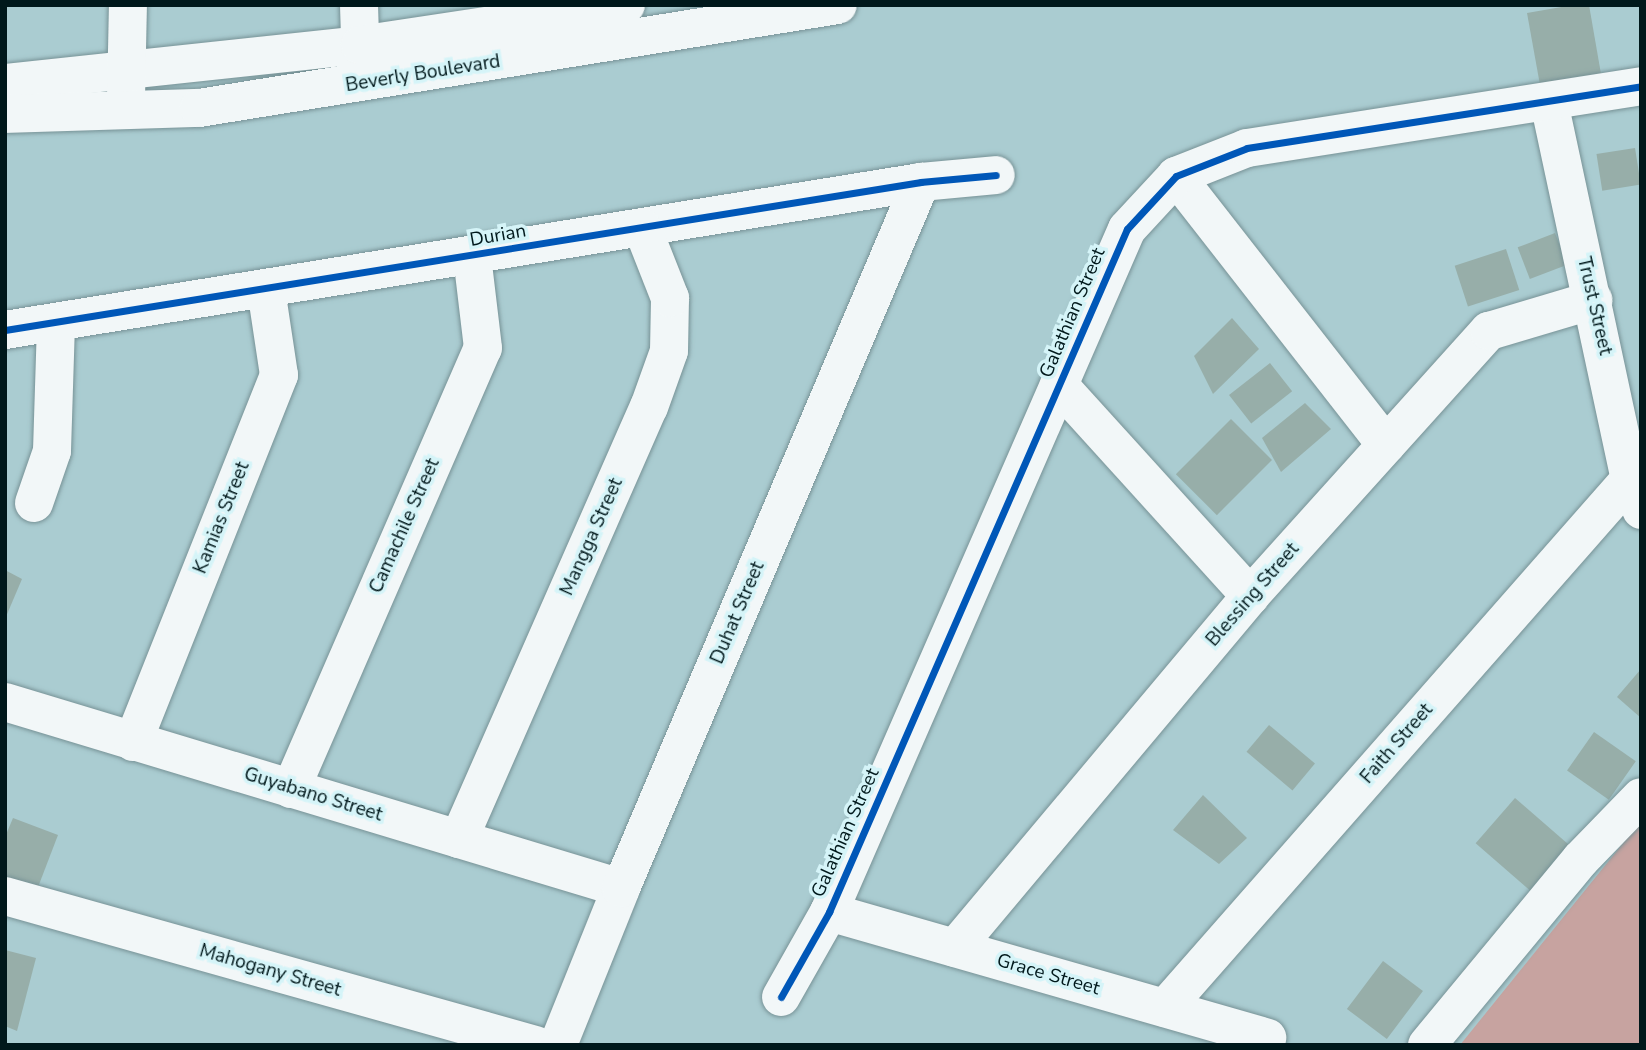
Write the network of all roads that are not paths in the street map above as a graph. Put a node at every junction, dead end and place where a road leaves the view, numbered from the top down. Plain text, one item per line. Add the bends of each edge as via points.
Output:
1 (128, 5) edge
2 (359, 5) edge
3 (626, 5) edge
4 (838, 5) edge
5 (360, 45) junction
6 (127, 72) junction
7 (5, 83) edge
8 (362, 83) junction
9 (1641, 86) edge
10 (1549, 102) junction
11 (126, 110) junction
12 (5, 114) edge
13 (996, 175) dead end
14 (1176, 177) junction
15 (921, 182) junction
16 (642, 227) junction
17 (472, 257) junction
18 (266, 289) junction
19 (1593, 300) junction
20 (56, 323) junction
21 (5, 330) edge
22 (1059, 385) junction
23 (1386, 445) junction
24 (1635, 495) edge
25 (34, 503) dead end
26 (1250, 596) junction
27 (5, 702) edge
28 (133, 742) junction
29 (290, 789) junction
30 (1641, 797) edge
31 (459, 839) junction
32 (621, 888) junction
33 (5, 896) edge
34 (829, 912) junction
35 (955, 948) junction
36 (781, 997) dead end
37 (1165, 1008) junction
38 (1267, 1038) dead end
39 (535, 1045) edge
40 (558, 1045) edge
41 (1427, 1045) edge

1 - 6 street
2 - 5 street
3 - 5 street, Beverly Boulevard
4 - 8 street, Beverly Boulevard
5 - 6 street, Beverly Boulevard
5 - 8 street
6 - 7 street, Beverly Boulevard
6 - 11 street
8 - 11 street, Beverly Boulevard via 199,108
9 - 10 street, Galathian Street
10 - 14 street, Galathian Street via 1247,148
10 - 19 street, Trust Street
11 - 12 street, Beverly Boulevard
13 - 15 street, Durian
14 - 22 street, Galathian Street via 1127,229
14 - 23 street
15 - 16 street, Durian
15 - 32 street, Duhat Street
16 - 17 street, Durian
16 - 31 street, Mangga Street via 670,298 669,351 649,407
17 - 18 street, Durian
17 - 29 street, Camachile Street via 483,348
18 - 20 street, Durian
18 - 28 street, Kamias Street via 279,375
19 - 23 street, Blessing Street via 1489,331
19 - 24 street, Trust Street
20 - 21 street, Durian
20 - 25 street via 52,452
22 - 26 street
22 - 34 street, Galathian Street
23 - 26 street, Blessing Street
24 - 37 street, Faith Street
26 - 35 street, Blessing Street
27 - 28 street, Guyabano Street
28 - 29 street, Guyabano Street
29 - 31 street, Guyabano Street
30 - 41 street via 1581,859
31 - 32 street, Guyabano Street
32 - 40 street, Duhat Street
33 - 39 street, Mahogany Street
34 - 35 street, Grace Street
34 - 36 street, Galathian Street
35 - 37 street, Grace Street
37 - 38 street, Grace Street

